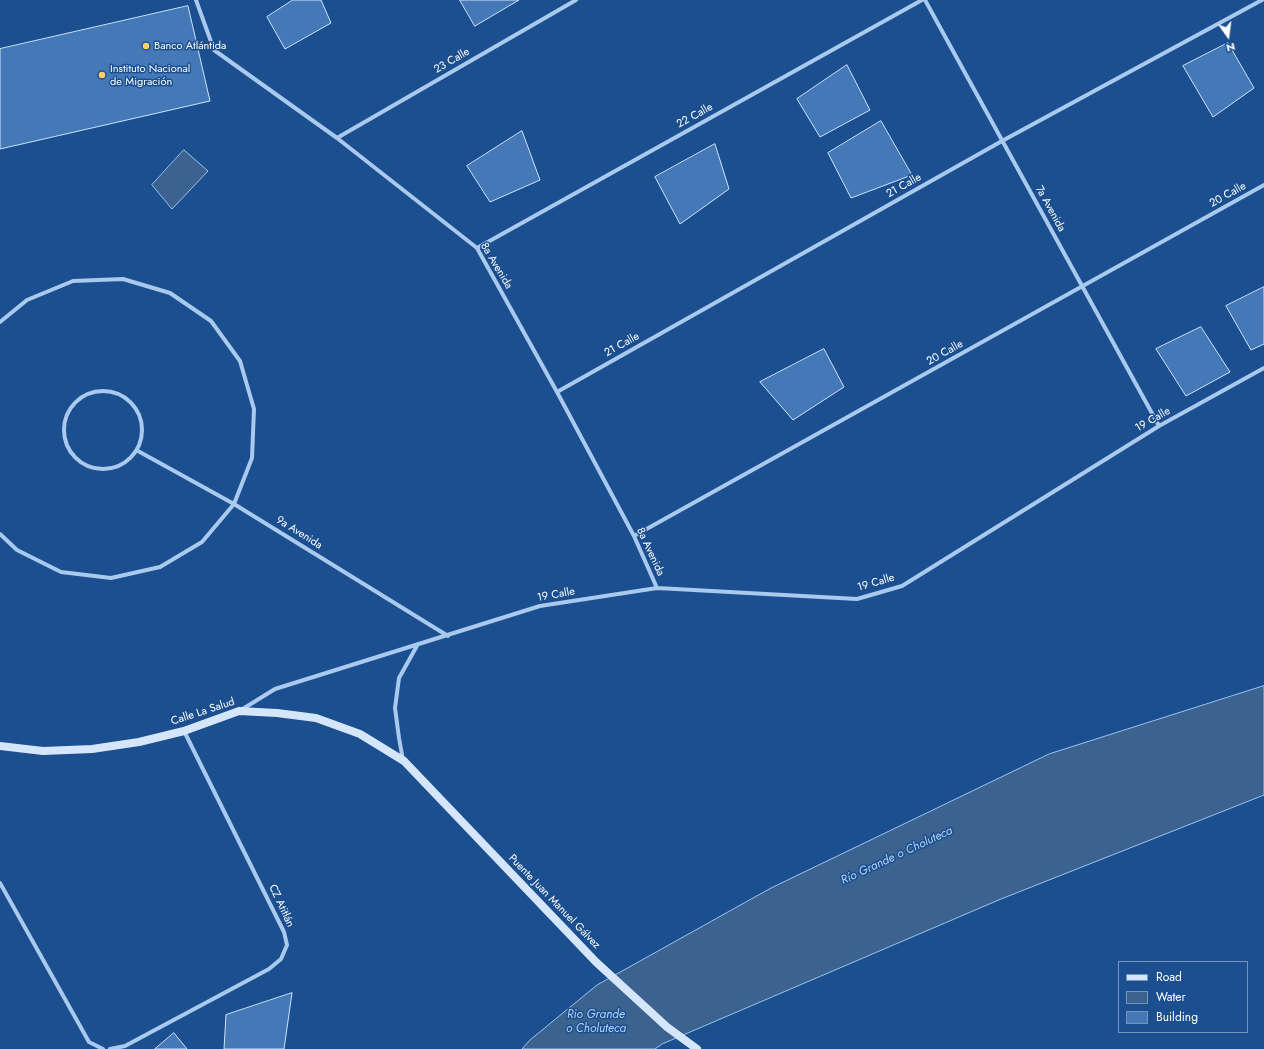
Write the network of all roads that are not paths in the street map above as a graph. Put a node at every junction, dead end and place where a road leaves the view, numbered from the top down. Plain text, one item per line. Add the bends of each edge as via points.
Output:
1 (196, 0) edge
2 (576, 0) edge
3 (924, 0) edge
4 (1262, 0) edge
5 (337, 138) junction
6 (1002, 141) junction
7 (1264, 185) edge
8 (476, 248) junction
9 (1082, 287) junction
10 (0, 322) edge
11 (1264, 368) edge
12 (557, 392) junction
13 (1159, 426) junction
14 (138, 451) junction
15 (234, 504) junction
16 (0, 534) edge
17 (634, 536) junction
18 (657, 588) junction
19 (448, 636) junction
20 (418, 644) junction
21 (239, 711) junction
22 (184, 731) junction
23 (0, 746) edge
24 (404, 761) junction
25 (0, 883) edge
26 (103, 1049) edge
27 (110, 1049) edge
28 (697, 1049) edge

1 - 5 street, 8a Avenida via 214,50
2 - 5 street, 23 Calle
3 - 6 street, 7a Avenida
3 - 8 street, 22 Calle
4 - 6 street, 21 Calle
5 - 8 street, 8a Avenida
6 - 9 street, 7a Avenida
6 - 12 street, 21 Calle
7 - 9 street, 20 Calle
8 - 12 street, 8a Avenida
9 - 13 street, 7a Avenida
9 - 17 street, 20 Calle
10 - 15 street via 27,300 73,281 123,279 170,293 211,321 240,362 254,409 252,458
11 - 13 street, 19 Calle
12 - 17 street, 8a Avenida
13 - 18 street, 19 Calle via 902,586 857,599
14 - 14 street via 143,427 133,404 123,397 112,391 86,393 67,410 62,434 72,457 83,464 94,470 119,468
14 - 15 street, 9a Avenida
15 - 16 street via 202,542 160,567 111,578 62,572 17,550
15 - 19 street, 9a Avenida
17 - 18 street, 8a Avenida
18 - 19 street, 19 Calle via 540,606
19 - 20 street, 19 Calle
20 - 21 street, 19 Calle via 275,689
20 - 24 street via 398,678 395,708
21 - 22 main road, Calle La Salud
21 - 24 main road, Calle La Salud via 316,718 360,734
22 - 23 main road, Calle La Salud via 139,742 92,749 43,751
22 - 27 street, CZ Atitlán via 284,932 287,945 281,959 269,969 125,1046
24 - 28 main road, Puente Juan Manuel Gálvez via 596,962 667,1027
25 - 26 street via 89,1042

